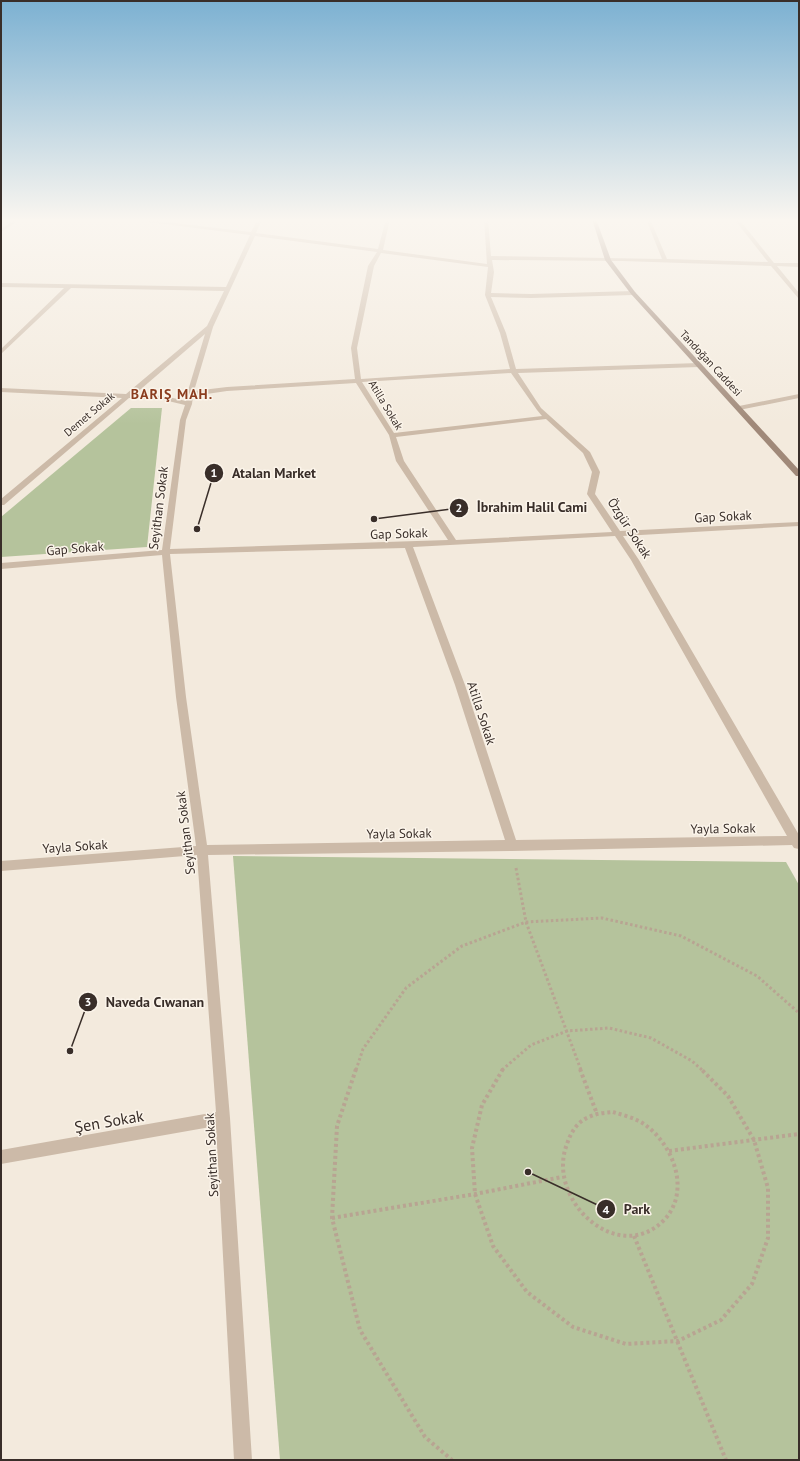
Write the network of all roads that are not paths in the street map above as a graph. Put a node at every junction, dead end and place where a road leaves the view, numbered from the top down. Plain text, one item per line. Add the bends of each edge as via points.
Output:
1 (69, 287) edge
2 (132, 287) edge
3 (367, 287) edge
4 (489, 287) edge
5 (629, 287) edge
6 (791, 287) edge
7 (228, 289) joint
8 (633, 293) junction
9 (488, 295) junction
10 (799, 297) edge
11 (210, 327) junction
12 (1, 352) edge
13 (699, 365) junction
14 (514, 372) junction
15 (358, 381) junction
16 (1, 390) edge
17 (128, 396) junction
18 (799, 396) edge
19 (190, 399) junction
20 (739, 408) junction
21 (548, 417) junction
22 (392, 435) junction
23 (799, 474) edge
24 (1, 503) edge
25 (799, 524) edge
26 (618, 533) junction
27 (454, 543) junction
28 (408, 545) junction
29 (166, 552) junction
30 (1, 566) edge
31 (797, 842) edge
32 (512, 846) junction
33 (202, 850) junction
34 (1, 866) edge
35 (223, 1118) junction
36 (1, 1158) edge
37 (243, 1460) edge

1 - 12 street
2 - 7 street
3 - 15 street, Atilla Sokak via 354,348
4 - 9 street, Özgür Sokak
5 - 8 street, Tandoğan Caddesi
6 - 10 street
7 - 11 street, Seyithan Sokak
8 - 9 street
8 - 13 street, Tandoğan Caddesi
9 - 14 street, Özgür Sokak via 503,333
11 - 17 street, Demet Sokak
11 - 19 street, Seyithan Sokak
13 - 14 street
13 - 20 street, Tandoğan Caddesi
14 - 15 street
14 - 21 street, Özgür Sokak via 539,409
15 - 19 street via 228,389
15 - 22 street, Atilla Sokak
16 - 17 street
17 - 19 street
17 - 24 street, Demet Sokak
18 - 20 street
19 - 29 street, Seyithan Sokak via 183,420
20 - 23 street, Tandoğan Caddesi
21 - 22 street
21 - 26 street, Özgür Sokak via 586,452 596,472 591,494
22 - 27 street, Atilla Sokak via 400,461
25 - 26 street, Gap Sokak
26 - 27 street, Gap Sokak
26 - 31 street, Özgür Sokak
27 - 28 street, Gap Sokak
28 - 29 street, Gap Sokak
28 - 32 street, Atilla Sokak via 460,685
29 - 30 street, Gap Sokak
29 - 33 street, Seyithan Sokak
31 - 32 street, Yayla Sokak
32 - 33 street, Yayla Sokak
33 - 34 street, Yayla Sokak
33 - 35 street, Seyithan Sokak
35 - 36 street, Şen Sokak
35 - 37 street, Seyithan Sokak

